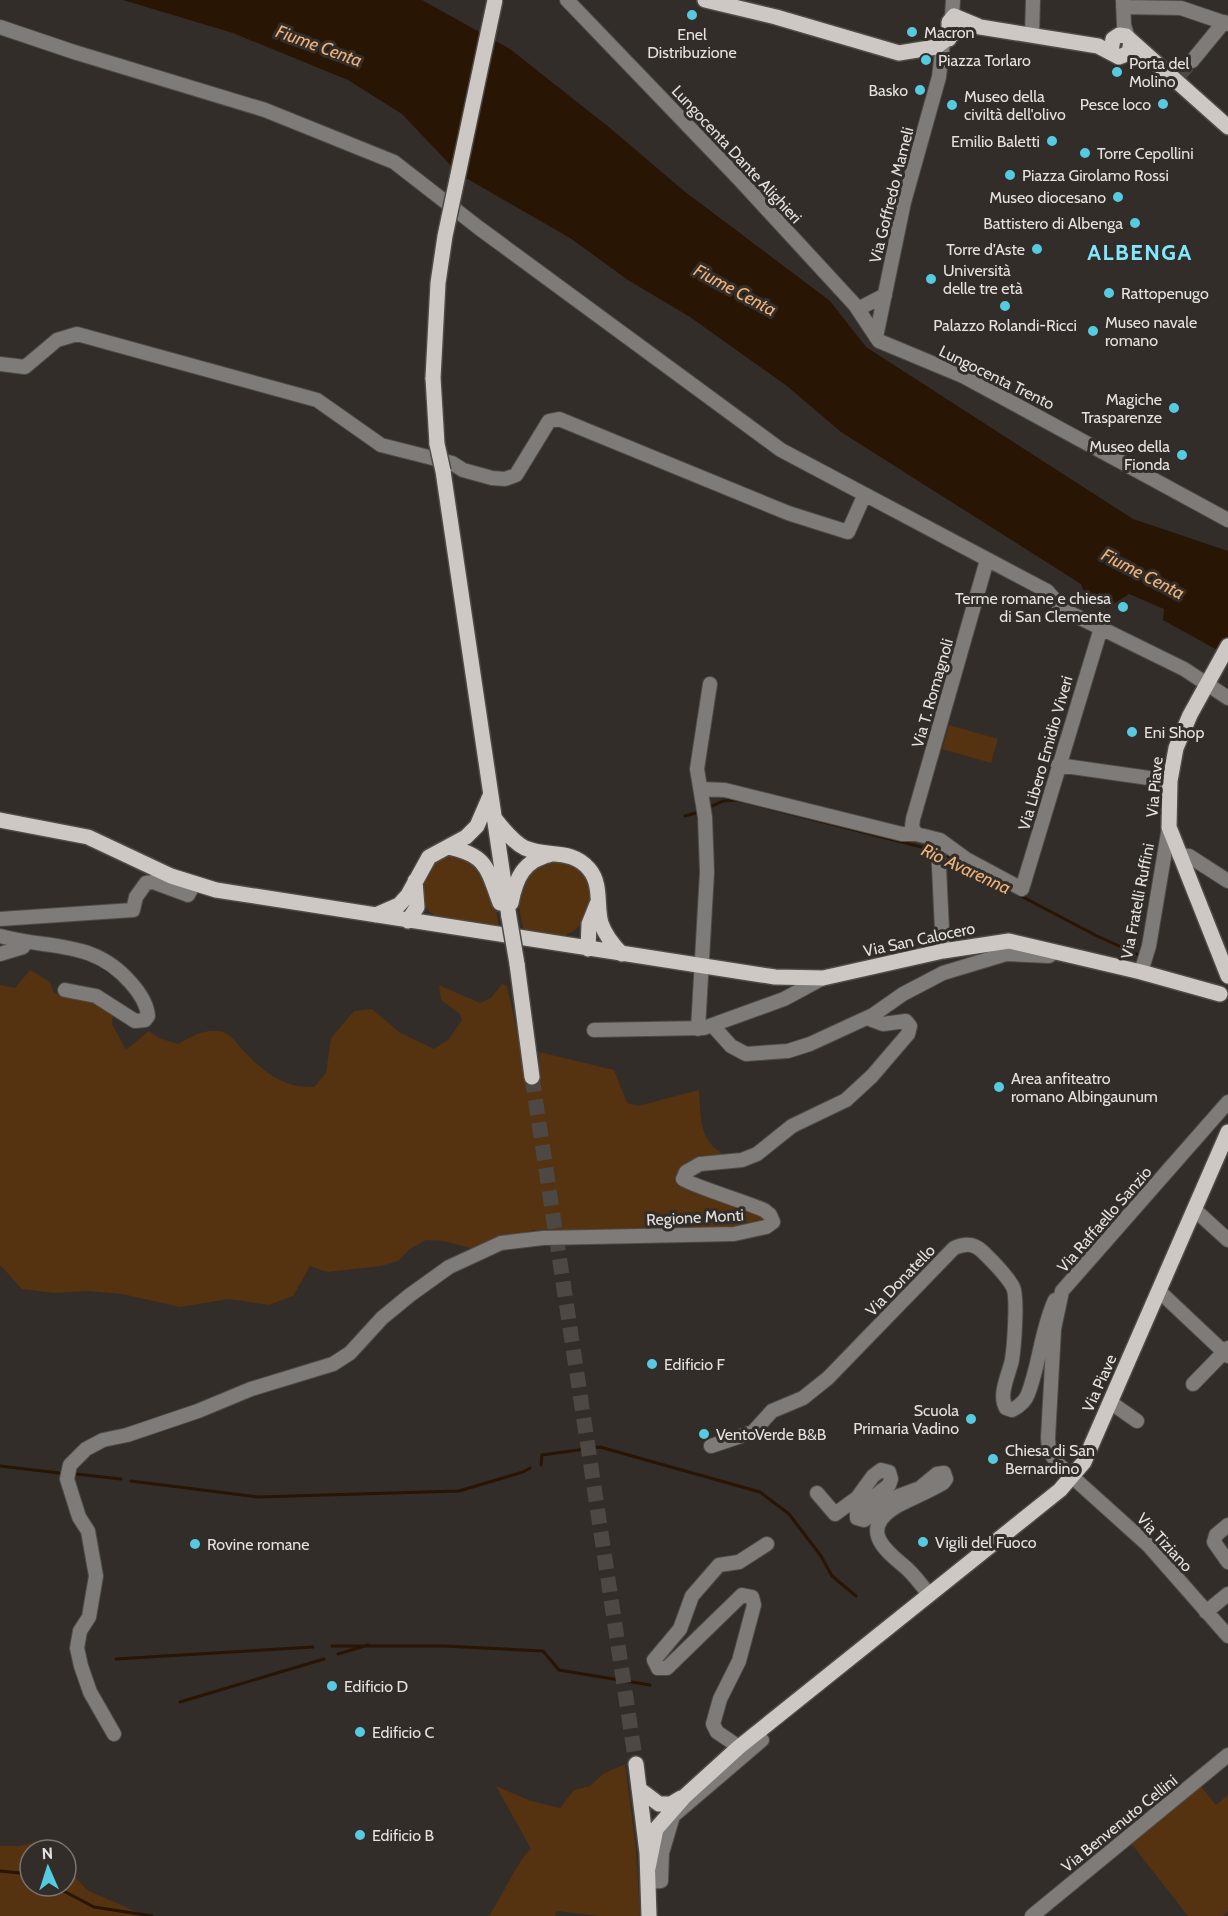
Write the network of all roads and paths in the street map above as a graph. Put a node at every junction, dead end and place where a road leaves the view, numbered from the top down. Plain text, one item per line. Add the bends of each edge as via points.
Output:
1 (495, 0) edge
2 (567, 0) edge
3 (705, 0) edge
4 (1033, 0) edge
5 (722, 2) edge
6 (742, 4) edge
7 (1123, 4) edge
8 (954, 22) edge
9 (1226, 23) edge
10 (0, 27) edge
11 (1032, 35) junction
12 (1118, 42) junction
13 (1192, 61) tunnel mouth
14 (1228, 127) edge
15 (885, 295) junction
16 (858, 309) junction
17 (876, 337) junction
18 (0, 364) edge
19 (864, 496) junction
20 (1228, 520) edge
21 (987, 560) junction
22 (1101, 628) junction
23 (1228, 646) edge
24 (710, 684) dead end
25 (1206, 686) junction
26 (1228, 698) edge
27 (1058, 765) junction
28 (1170, 781) junction
29 (701, 789) junction
30 (492, 791) junction
31 (495, 819) junction
32 (0, 820) edge
33 (1169, 827) junction
34 (916, 834) junction
35 (938, 846) dead end
36 (448, 847) junction
37 (558, 853) junction
38 (1179, 855) junction
39 (1228, 881) edge
40 (194, 884) junction
41 (413, 891) junction
42 (376, 915) junction
43 (509, 917) junction
44 (0, 919) edge
45 (408, 921) junction
46 (595, 924) junction
47 (437, 926) junction
48 (0, 936) edge
49 (21, 942) junction
50 (562, 944) junction
51 (588, 949) junction
52 (943, 951) junction
53 (1055, 952) junction
54 (0, 954) edge
55 (622, 954) junction
56 (702, 966) junction
57 (1141, 972) junction
58 (1228, 977) edge
59 (823, 978) junction
60 (65, 990) dead end
61 (1224, 997) edge
62 (873, 1015) junction
63 (713, 1026) junction
64 (698, 1029) junction
65 (594, 1030) dead end
66 (532, 1077) tunnel mouth
67 (1228, 1102) edge
68 (1228, 1132) edge
69 (1195, 1210) junction
70 (1228, 1240) edge
71 (1159, 1291) junction
72 (1062, 1292) junction
73 (1227, 1352) edge
74 (1193, 1384) dead end
75 (1110, 1402) junction
76 (1137, 1421) dead end
77 (711, 1446) dead end
78 (1073, 1476) junction
79 (817, 1493) dead end
80 (1228, 1525) edge
81 (767, 1544) dead end
82 (1228, 1562) edge
83 (929, 1594) junction
84 (1228, 1594) edge
85 (1206, 1612) junction
86 (1228, 1636) edge
87 (756, 1733) junction
88 (114, 1734) dead end
89 (739, 1747) junction
90 (1228, 1755) edge
91 (636, 1764) tunnel mouth
92 (639, 1789) junction
93 (684, 1797) junction
94 (648, 1875) junction
95 (649, 1916) edge
96 (1032, 1916) edge

1 - 30 main road, bridge via 445,236 438,283 433,378 437,444
2 - 16 street, Lungocenta Dante Alighieri
3 - 5 main road
4 - 11 street
5 - 6 main road
6 - 8 main road via 899,53 925,50
7 - 9 street via 1181,8
7 - 12 street
8 - 11 main road
8 - 15 street, Via Goffredo Mameli via 904,202
9 - 13 street
10 - 19 street via 265,110 394,162 781,450
11 - 12 main road via 1073,44
12 - 14 main road via 1177,78
15 - 16 street
15 - 17 street, Via Goffredo Mameli
16 - 17 street, Lungocenta Dante Alighieri
17 - 20 street, Lungocenta Trento via 963,376
18 - 19 street via 25,367 57,340 76,334 317,400 381,445 452,463 476,475 505,479 516,475 549,421 559,419 788,513 848,532
19 - 21 street
21 - 22 street via 1047,591 1064,609
21 - 34 street, Via T. Romagnoli via 913,819
22 - 25 street via 1184,669
22 - 27 street, Via Libero Emidio Viveri
23 - 25 main road, Via Piave
24 - 29 street via 697,769
25 - 26 street
25 - 28 main road, Via Piave via 1176,748
27 - 28 street
27 - 34 street, Via Libero Emidio Viveri via 1022,889 940,840
28 - 33 main road, Via Piave
29 - 34 street via 725,790 902,834
29 - 56 street via 707,872
30 - 31 main road
30 - 36 main road via 477,826
31 - 37 main road via 525,848
31 - 43 main road
32 - 40 main road, Via San Calocero via 88,837
33 - 38 main road, Via Piave
33 - 57 street, Via Fratelli Ruffini
35 - 52 street
36 - 41 main road via 429,857
36 - 43 main road via 482,860
37 - 43 main road via 542,856 519,874
37 - 46 main road via 580,860 591,871 597,885
38 - 39 street via 1189,856
38 - 58 main road, Via Piave
40 - 42 main road, Via San Calocero
40 - 44 street via 188,895 153,882 146,884 136,897 133,910
41 - 42 main road via 399,905
41 - 45 main road via 414,915
41 - 47 main road
42 - 45 main road, Via San Calocero
43 - 66 main road, bridge
45 - 47 main road, Via San Calocero
46 - 50 main road
46 - 51 main road via 594,943
46 - 55 main road
47 - 50 main road, Via San Calocero
48 - 49 street
49 - 54 street via 23,947 18,951
49 - 60 street via 66,945 113,965 139,993 148,1016 146,1020 135,1021 96,996
50 - 51 main road, Via San Calocero
51 - 55 main road, Via San Calocero
52 - 53 main road, Via San Calocero via 1009,941
52 - 59 main road, Via San Calocero
53 - 57 main road, Via San Calocero
53 - 62 street via 1049,956 1006,954 965,965 932,978
55 - 56 main road, Via San Calocero
56 - 59 main road, Via San Calocero via 775,977
56 - 64 street
57 - 61 main road, Via Fratelli Ruffini
58 - 61 main road via 1220,986
59 - 63 street via 784,999
62 - 63 street via 799,1047 746,1054 731,1046
62 - 88 street, Regione Monti via 873,1020 883,1024 906,1021 910,1026 908,1034 846,1100 792,1126 757,1154 742,1160 700,1164 686,1172 683,1179 688,1183 764,1210 773,1222 766,1227 734,1234 543,1238 501,1243 442,1272 399,1303 350,1353 333,1364 251,1389 86,1449 70,1465 67,1479 88,1531 96,1576 89,1617 80,1631 79,1657 90,1692
63 - 64 street
64 - 65 street
67 - 72 street, Via Raffaello Sanzio
68 - 69 main road, Via Piave
69 - 70 street
69 - 71 main road, Via Piave
71 - 73 street
71 - 75 main road, Via Piave
72 - 77 street, Via Donatello via 1055,1298 1045,1321 1028,1394 1012,1410 1006,1408 1003,1396 1017,1307 1013,1288 980,1249 967,1244 954,1248 828,1378 803,1398 772,1411 753,1432
72 - 78 street, Via Raffaello Sanzio via 1054,1329 1048,1438 1049,1451
73 - 74 street
75 - 76 street
75 - 78 main road, Via Piave via 1084,1462
78 - 83 main road, Via Piave
78 - 85 street, Via Tiziano via 1148,1545
79 - 83 street via 836,1514 857,1498 873,1476 881,1470 889,1472 889,1485 857,1510 857,1518 864,1520 896,1497 944,1473 943,1483 892,1510 878,1531 878,1540 887,1553
80 - 82 street via 1214,1542
81 - 89 street via 739,1562 719,1565 692,1596 680,1629 654,1660 658,1668 667,1668 741,1595 752,1597 754,1605 739,1661 720,1699 713,1724 717,1732
83 - 87 main road, Via Piave
84 - 85 street
85 - 86 street, Via Tiziano
87 - 89 main road, Via Piave
87 - 94 street via 762,1740 673,1816 662,1853 660,1881
89 - 93 main road, Via Piave
90 - 96 street, Via Benvenuto Cellini
91 - 92 main road
92 - 93 main road via 659,1804
92 - 94 main road
93 - 94 main road, Via Piave via 656,1829
94 - 95 main road

